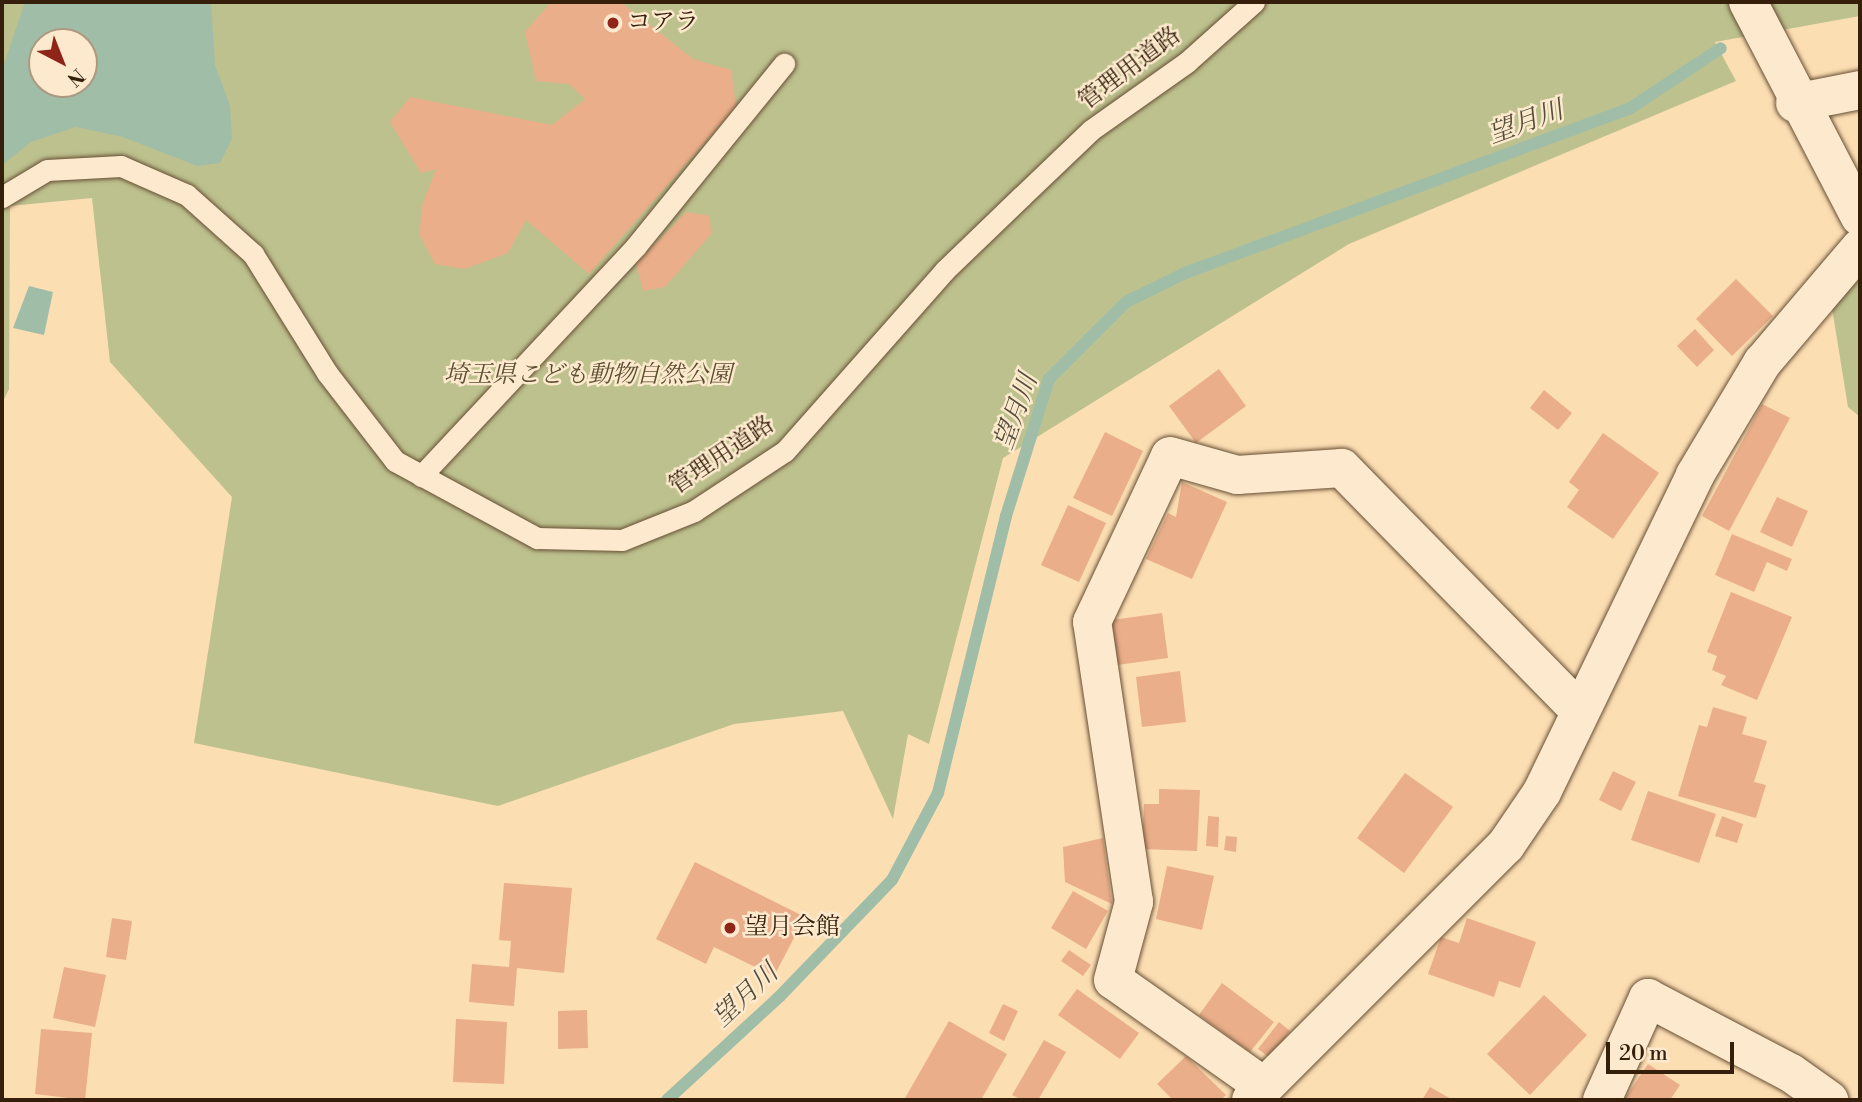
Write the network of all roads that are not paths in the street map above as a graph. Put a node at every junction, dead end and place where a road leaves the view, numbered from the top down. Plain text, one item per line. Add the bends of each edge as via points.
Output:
1 (1254, 2) edge
2 (1748, 2) edge
3 (784, 64) dead end
4 (1860, 90) edge
5 (1796, 103) junction
6 (2, 197) edge
7 (1860, 217) edge
8 (1860, 247) edge
9 (421, 476) junction
10 (1580, 711) junction
11 (1257, 1093) edge
12 (1601, 1100) edge
13 (1829, 1100) edge

1 - 9 lane, 管理用道路 via 1187,62 1091,130 1022,196 944,271 785,451 694,511 622,540 537,538
2 - 5 street
3 - 9 lane via 636,246
4 - 5 street
5 - 7 street
6 - 9 lane, 管理用道路 via 47,170 121,166 187,195 253,254 362,424 395,461
8 - 10 street via 1762,363 1702,463
10 - 11 street via 1542,792 1506,845
10 - 11 street via 1342,468 1237,475 1170,456 1092,622 1134,902 1113,980
12 - 13 street via 1648,998

